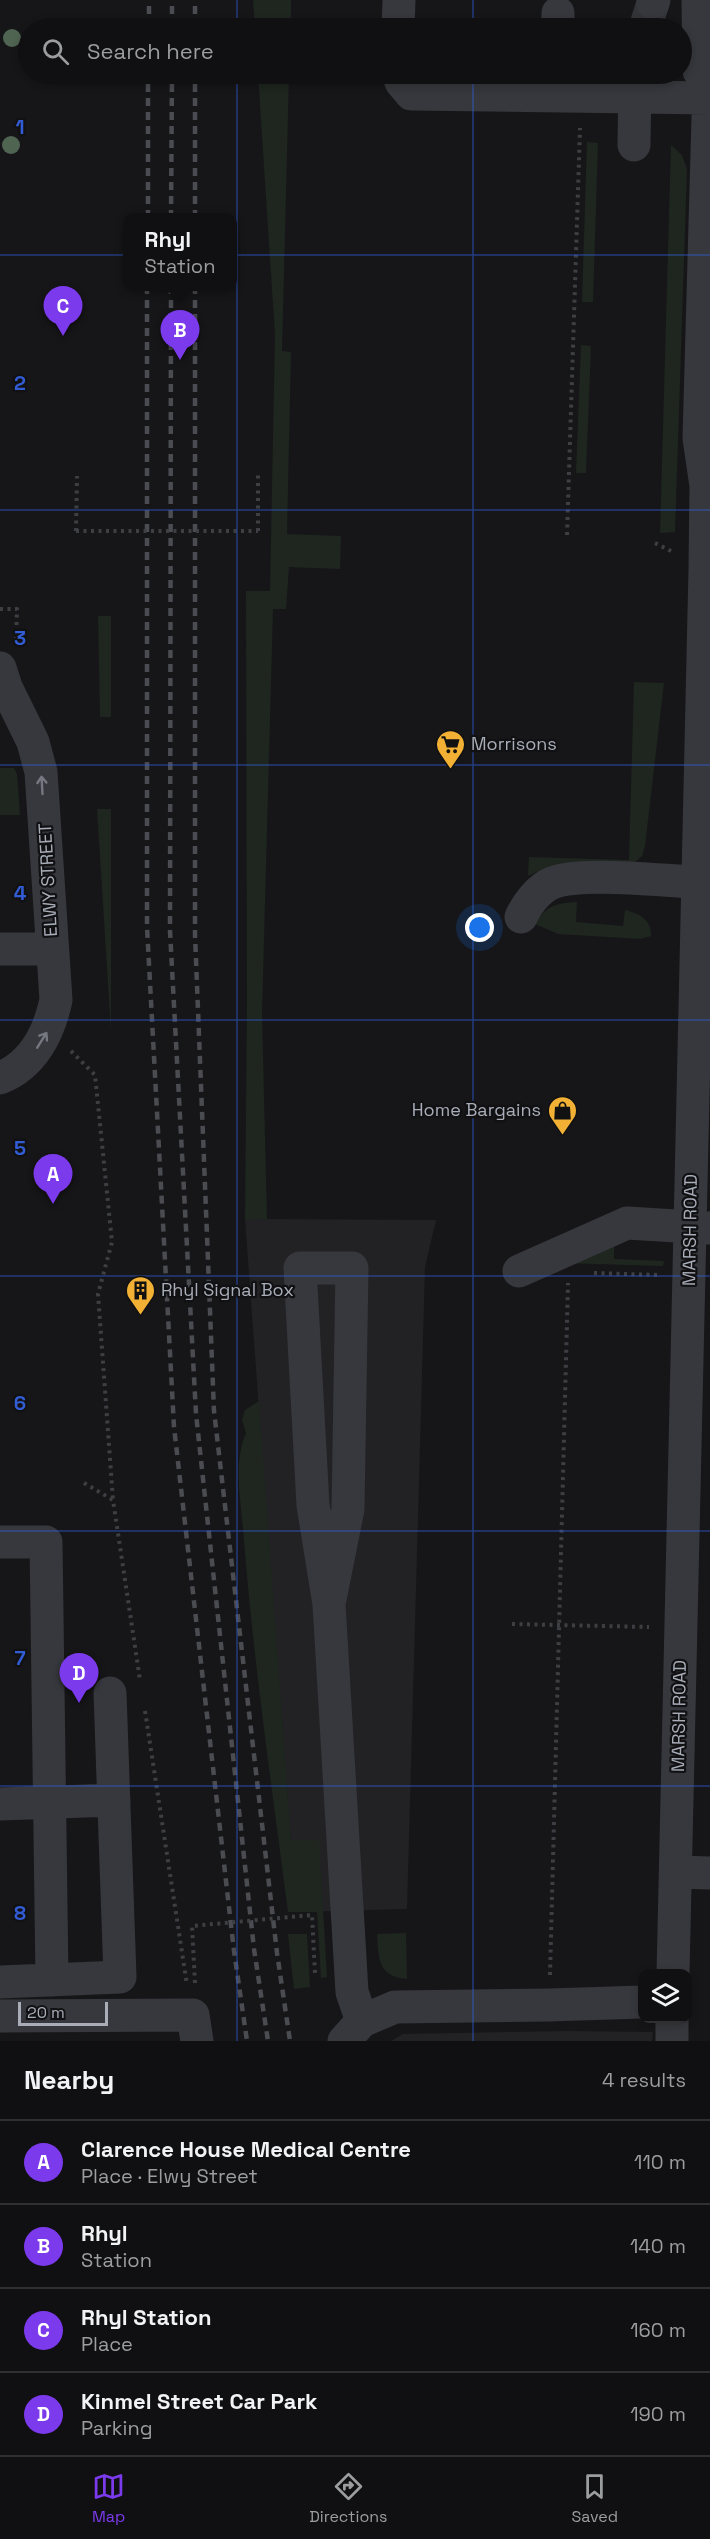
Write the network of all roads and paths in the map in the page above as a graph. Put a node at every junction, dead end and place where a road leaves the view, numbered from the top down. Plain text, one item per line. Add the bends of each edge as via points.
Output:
1 (399, 0) edge
2 (698, 0) edge
3 (398, 18) edge
4 (710, 46) edge
5 (403, 84) edge
6 (635, 85) edge
7 (564, 89) edge
8 (706, 98) edge
9 (634, 145) dead end
10 (708, 212) edge
11 (707, 291) edge
12 (258, 473) dead end
13 (77, 476) dead end
14 (708, 479) edge
15 (567, 535) dead end
16 (707, 588) edge
17 (0, 668) edge
18 (698, 882) junction
19 (521, 917) dead end
20 (703, 941) edge
21 (0, 949) edge
22 (52, 949) junction
23 (0, 1078) edge
24 (700, 1228) edge
25 (519, 1271) dead end
26 (568, 1272) dead end
27 (591, 1273) dead end
28 (662, 1275) dead end
29 (0, 1542) edge
30 (329, 1604) junction
31 (512, 1624) dead end
32 (560, 1624) junction
33 (681, 1629) junction
34 (110, 1693) dead end
35 (114, 1800) junction
36 (50, 1803) junction
37 (0, 1804) edge
38 (676, 1872) junction
39 (710, 1873) edge
40 (673, 1969) edge
41 (315, 1973) dead end
42 (52, 1980) junction
43 (0, 1982) edge
44 (195, 1983) dead end
45 (638, 2002) edge
46 (549, 2005) junction
47 (0, 2016) edge
48 (672, 2023) edge
49 (46, 2028) edge
50 (353, 2031) edge
51 (197, 2041) edge
52 (672, 2041) edge

1 - 3 street
2 - 8 street via 697,55
4 - 8 street
5 - 7 street via 411,94
6 - 7 street
6 - 8 street
6 - 9 street
7 - 15 path
8 - 10 street, MARSH ROAD
10 - 11 street, MARSH ROAD
11 - 14 street, MARSH ROAD via 699,438
12 - 13 path, bridge via 258,531 76,531
14 - 16 street, MARSH ROAD
16 - 18 street, MARSH ROAD
22 -> 17 street, ELWY STREET via 41,772 33,742
18 - 19 street via 578,878 551,883 528,903
18 - 20 street, MARSH ROAD
20 - 24 street, MARSH ROAD
21 - 22 street
23 -> 22 street, ELWY STREET via 27,1060 50,1026 56,1000
24 - 25 street via 627,1223
24 - 33 street, MARSH ROAD
26 - 32 path
27 - 28 path
29 - 36 street via 46,1542
30 - 30 street via 313,1505 300,1268 352,1268 348,1509
30 - 50 street
31 - 32 path
32 - 33 path
32 - 46 path
33 - 38 street, MARSH ROAD
34 - 35 street
35 - 36 street
35 - 42 street via 120,1977
36 - 37 street
36 - 42 street
38 - 39 street
38 - 40 street, MARSH ROAD
41 - 44 path, bridge via 312,1916 192,1926
42 - 43 street
45 - 46 street
46 - 50 street via 396,2007
47 - 49 street
48 - 52 street
49 - 51 street via 193,2015

